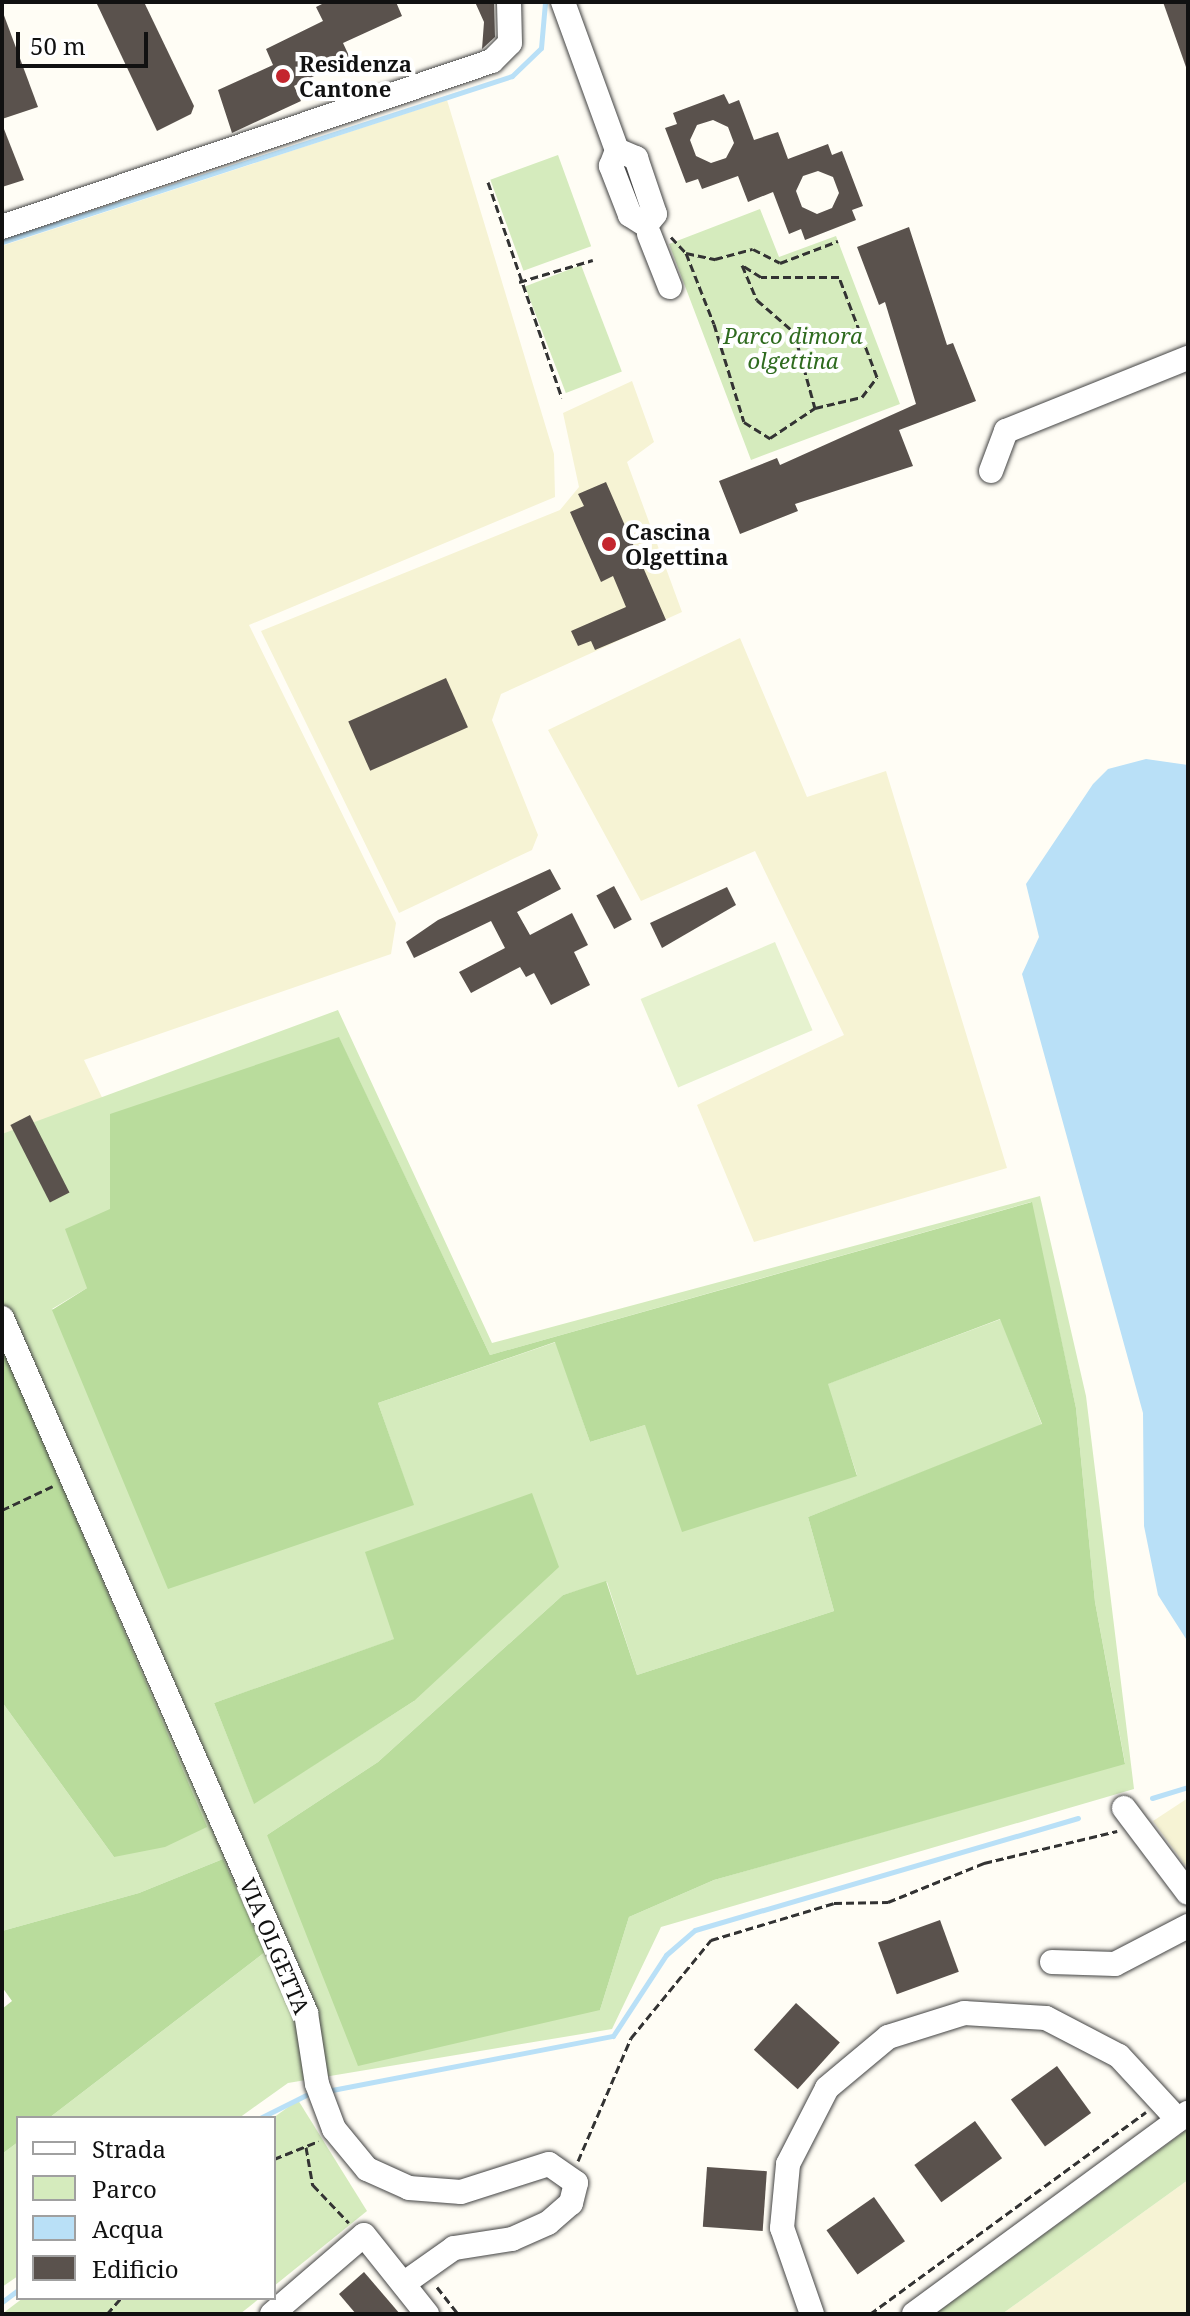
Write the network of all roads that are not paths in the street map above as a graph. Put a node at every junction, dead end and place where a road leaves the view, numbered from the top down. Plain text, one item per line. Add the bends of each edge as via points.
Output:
1 (509, 2) edge
2 (563, 2) edge
3 (617, 150) dead end
4 (2, 227) edge
5 (649, 234) dead end
6 (670, 287) dead end
7 (1188, 358) edge
8 (991, 471) dead end
9 (2, 1318) edge
10 (1121, 1819) road end
11 (1188, 1893) edge
12 (1188, 1926) edge
13 (1052, 1962) dead end
14 (1183, 2117) edge
15 (403, 2284) junction
16 (272, 2314) edge
17 (427, 2314) edge
18 (812, 2314) edge
19 (914, 2314) edge

1 - 4 street via 510,43 492,61
2 - 3 street
5 - 6 street
7 - 8 street via 1006,431
9 - 15 street, VIA OLGETTA via 306,2013 317,2084 334,2129 367,2169 409,2188 461,2192 549,2164 571,2175 571,2203 548,2223 512,2239 454,2248
10 - 11 street
12 - 13 street via 1150,1953 1115,1964
14 - 18 street via 1103,2044 1037,2016 964,2013 888,2037 827,2088 788,2164 782,2228
14 - 19 street
15 - 16 street via 364,2235
15 - 17 street

